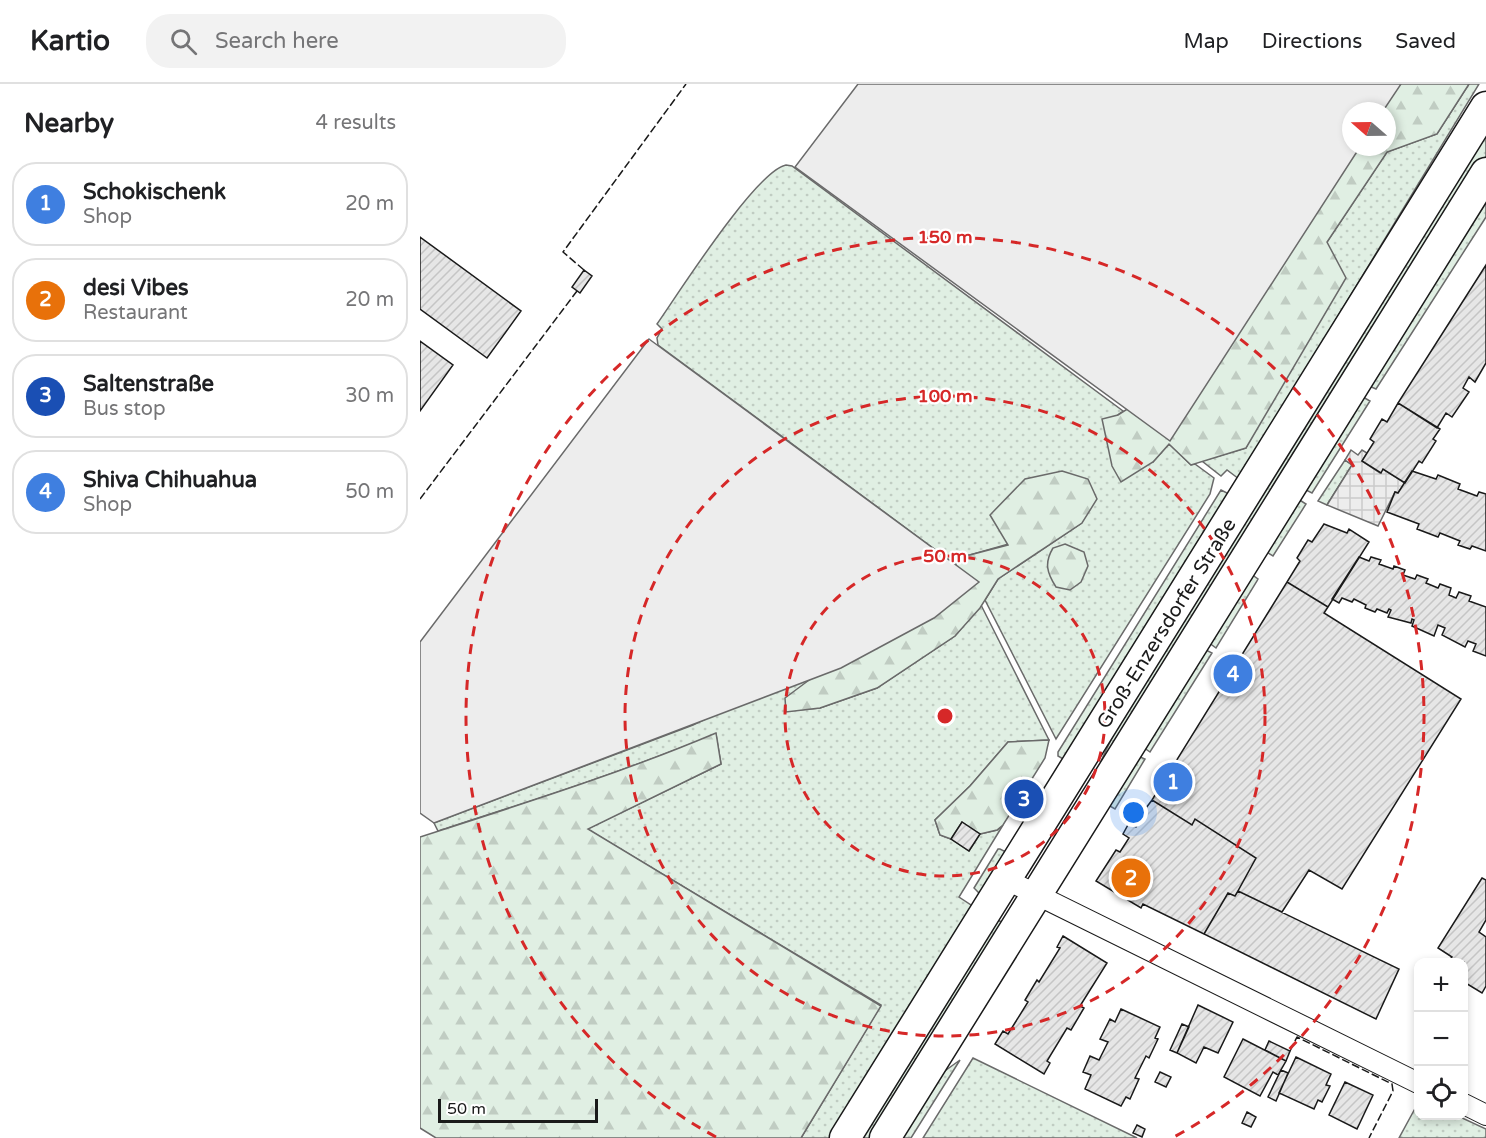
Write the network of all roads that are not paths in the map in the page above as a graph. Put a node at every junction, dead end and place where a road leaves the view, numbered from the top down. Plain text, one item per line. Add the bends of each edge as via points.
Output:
1 (1486, 107) edge
2 (1486, 173) edge
3 (1007, 880) junction
4 (1036, 894) junction
5 (1414, 1081) edge
6 (1468, 1106) edge
7 (1486, 1115) edge
8 (845, 1138) edge
9 (885, 1138) edge

1 - 3 main road, Groß-Enzersdorfer Straße
2 - 4 main road, Groß-Enzersdorfer Straße
3 - 4 street
3 - 8 main road, Groß-Enzersdorfer Straße
4 - 5 street
4 - 9 main road, Groß-Enzersdorfer Straße
6 - 7 street

